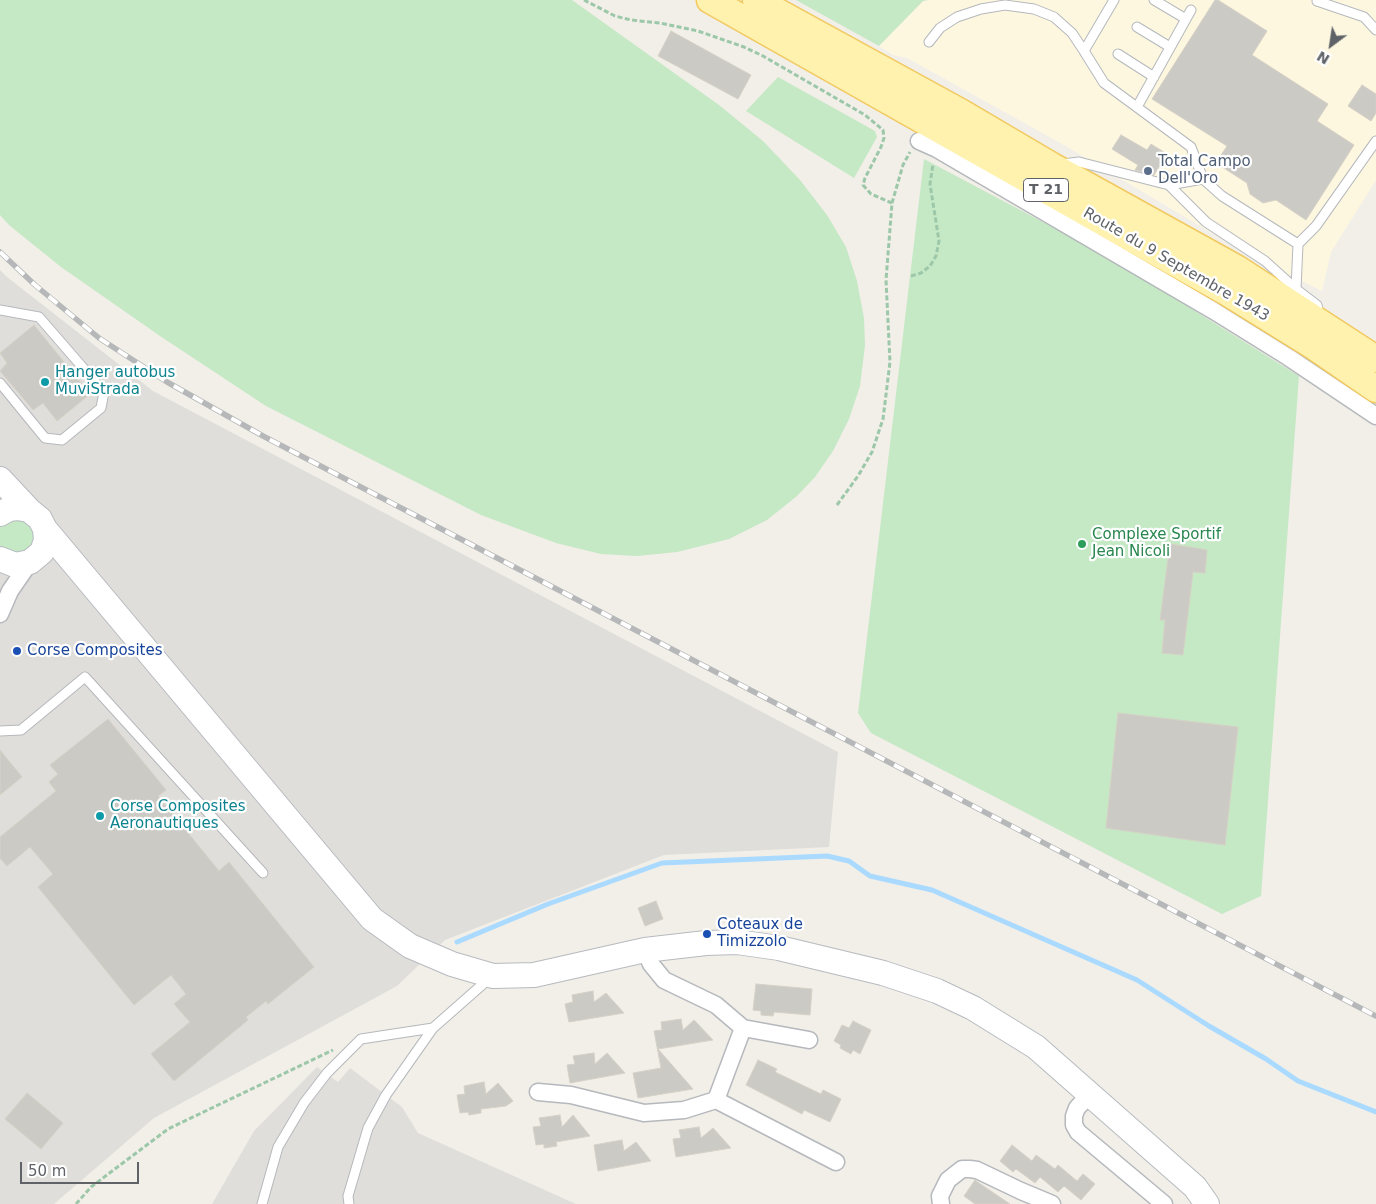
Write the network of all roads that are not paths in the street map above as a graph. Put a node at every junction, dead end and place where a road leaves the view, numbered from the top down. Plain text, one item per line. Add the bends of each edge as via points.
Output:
1 (710, 0) edge
2 (756, 0) edge
3 (1114, 0) edge
4 (1154, 0) edge
5 (1317, 1) dead end
6 (1191, 10) dead end
7 (1186, 20) junction
8 (1137, 27) dead end
9 (1376, 30) edge
10 (929, 42) dead end
11 (1170, 47) junction
12 (1084, 51) junction
13 (1118, 54) dead end
14 (1154, 77) junction
15 (1137, 107) junction
16 (919, 141) road end
17 (1376, 141) edge
18 (1052, 166) junction
19 (1204, 179) junction
20 (1169, 184) junction
21 (1298, 244) junction
22 (1296, 289) junction
23 (0, 310) edge
24 (1321, 323) junction
25 (1376, 359) edge
26 (0, 383) edge
27 (1376, 389) edge
28 (1376, 416) edge
29 (0, 478) edge
30 (29, 510) junction
31 (0, 514) edge
32 (45, 529) junction
33 (0, 559) edge
34 (30, 562) junction
35 (87, 580) junction
36 (0, 614) edge
37 (0, 731) edge
38 (264, 873) dead end
39 (645, 950) junction
40 (493, 976) junction
41 (433, 1028) junction
42 (742, 1028) junction
43 (809, 1040) dead end
44 (538, 1092) dead end
45 (1090, 1094) junction
46 (716, 1100) junction
47 (836, 1162) dead end
48 (262, 1204) edge
49 (349, 1204) edge
50 (941, 1204) edge
51 (1052, 1204) edge
52 (1164, 1204) edge
53 (1207, 1204) edge

1 - 27 main road, Route du 9 Septembre 1943 / T 21 via 1228,293
2 - 18 main road, Route du 9 Septembre 1943 / T 21
3 - 12 lane
4 - 7 lane
5 - 9 lane via 1364,17
6 - 7 lane
7 - 11 lane
8 - 11 lane
10 - 12 lane via 940,28 957,17 1005,5 1034,9 1054,17 1072,33
11 - 14 lane
12 - 15 lane via 1104,83
13 - 14 lane
14 - 15 lane
15 - 19 lane via 1191,147
16 - 28 street via 1214,311
17 - 21 lane via 1316,226
18 - 20 lane via 1080,162
18 - 24 main road, Route du 9 Septembre 1943 / T 21 via 1236,268
19 - 20 lane
19 - 21 lane via 1222,196
20 - 22 lane via 1206,222 1265,261
21 - 22 lane
22 - 24 lane via 1317,305
23 - 26 lane via 39,317 104,392 100,408 62,440 45,438
24 - 25 main road, Route du 9 Septembre 1943 / T 21
29 - 30 main road
30 - 31 main road via 8,509
30 - 32 main road via 40,519
32 - 34 main road via 42,552
32 - 35 main road
33 - 34 main road via 15,565
34 - 35 main road via 60,564
34 - 36 street via 10,591
35 - 40 main road via 372,919 410,946 452,964
37 - 38 lane via 21,730 85,676
39 - 40 main road via 534,975
39 - 42 street via 654,969 664,980 716,1005
39 - 45 main road via 737,942 779,948 883,973 937,991 973,1008 1036,1046
40 - 41 lane
41 - 48 lane via 361,1039 304,1103 278,1147
41 - 49 lane via 386,1095 368,1128 348,1196
42 - 43 street
42 - 46 street
44 - 46 street via 571,1095 644,1113 684,1110
45 - 52 street via 1074,1116 1078,1132
45 - 53 main road via 1195,1187
46 - 47 street
50 - 51 street via 940,1196 948,1180 962,1169 977,1170

